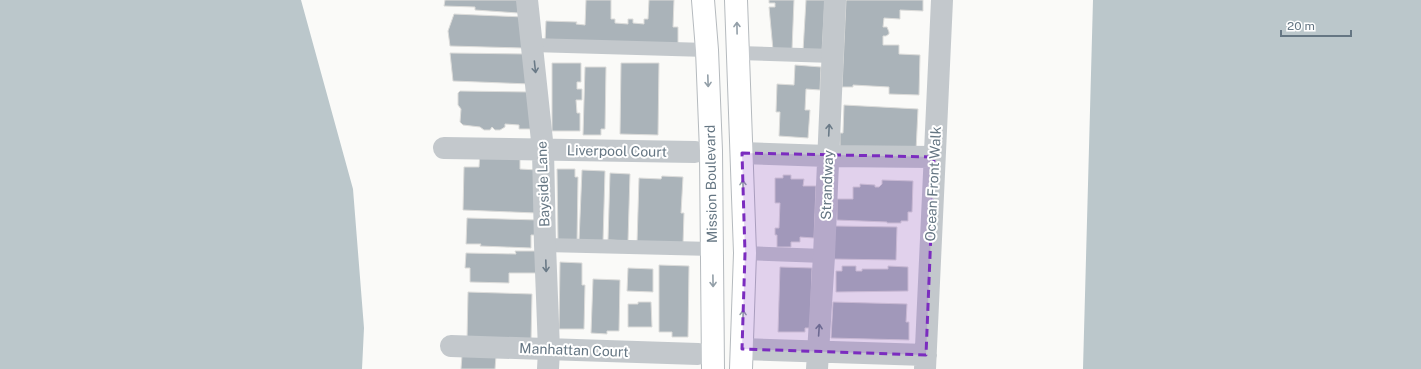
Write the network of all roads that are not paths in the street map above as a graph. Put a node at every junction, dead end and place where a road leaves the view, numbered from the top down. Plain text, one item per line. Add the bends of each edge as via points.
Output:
1 (527, 0) edge
2 (703, 0) edge
3 (736, 0) edge
4 (835, 0) edge
5 (942, 0) edge
6 (532, 45) junction
7 (707, 50) junction
8 (738, 53) junction
9 (833, 56) junction
10 (444, 148) dead end
11 (543, 150) junction
12 (695, 152) dead end
13 (742, 153) junction
14 (828, 156) junction
15 (934, 158) junction
16 (545, 245) junction
17 (713, 249) junction
18 (745, 253) junction
19 (824, 256) junction
20 (451, 346) dead end
21 (698, 354) dead end
22 (549, 359) edge
23 (742, 359) edge
24 (818, 360) edge
25 (926, 362) edge
26 (713, 369) edge

1 - 6 street, Bayside Lane
2 - 7 main road, Mission Boulevard
8 -> 3 main road
4 - 9 street, Strandway
5 - 15 street, Ocean Front Walk
6 - 7 lane
6 -> 11 street, Bayside Lane
7 -> 17 main road, Mission Boulevard
8 - 9 lane
8 - 13 main road
14 -> 9 street, Strandway
10 - 11 street, Liverpool Court
11 - 12 street, Liverpool Court
11 - 16 street, Bayside Lane
13 - 14 street
18 -> 13 main road
14 - 15 street
14 - 19 street, Strandway
15 - 25 street, Ocean Front Walk
16 - 17 lane
16 -> 22 street, Bayside Lane
17 -> 26 main road, Mission Boulevard
18 - 19 lane
23 -> 18 main road
24 -> 19 street, Strandway
20 - 22 street, Manhattan Court
21 - 22 street, Manhattan Court
23 - 24 street
24 - 25 street

